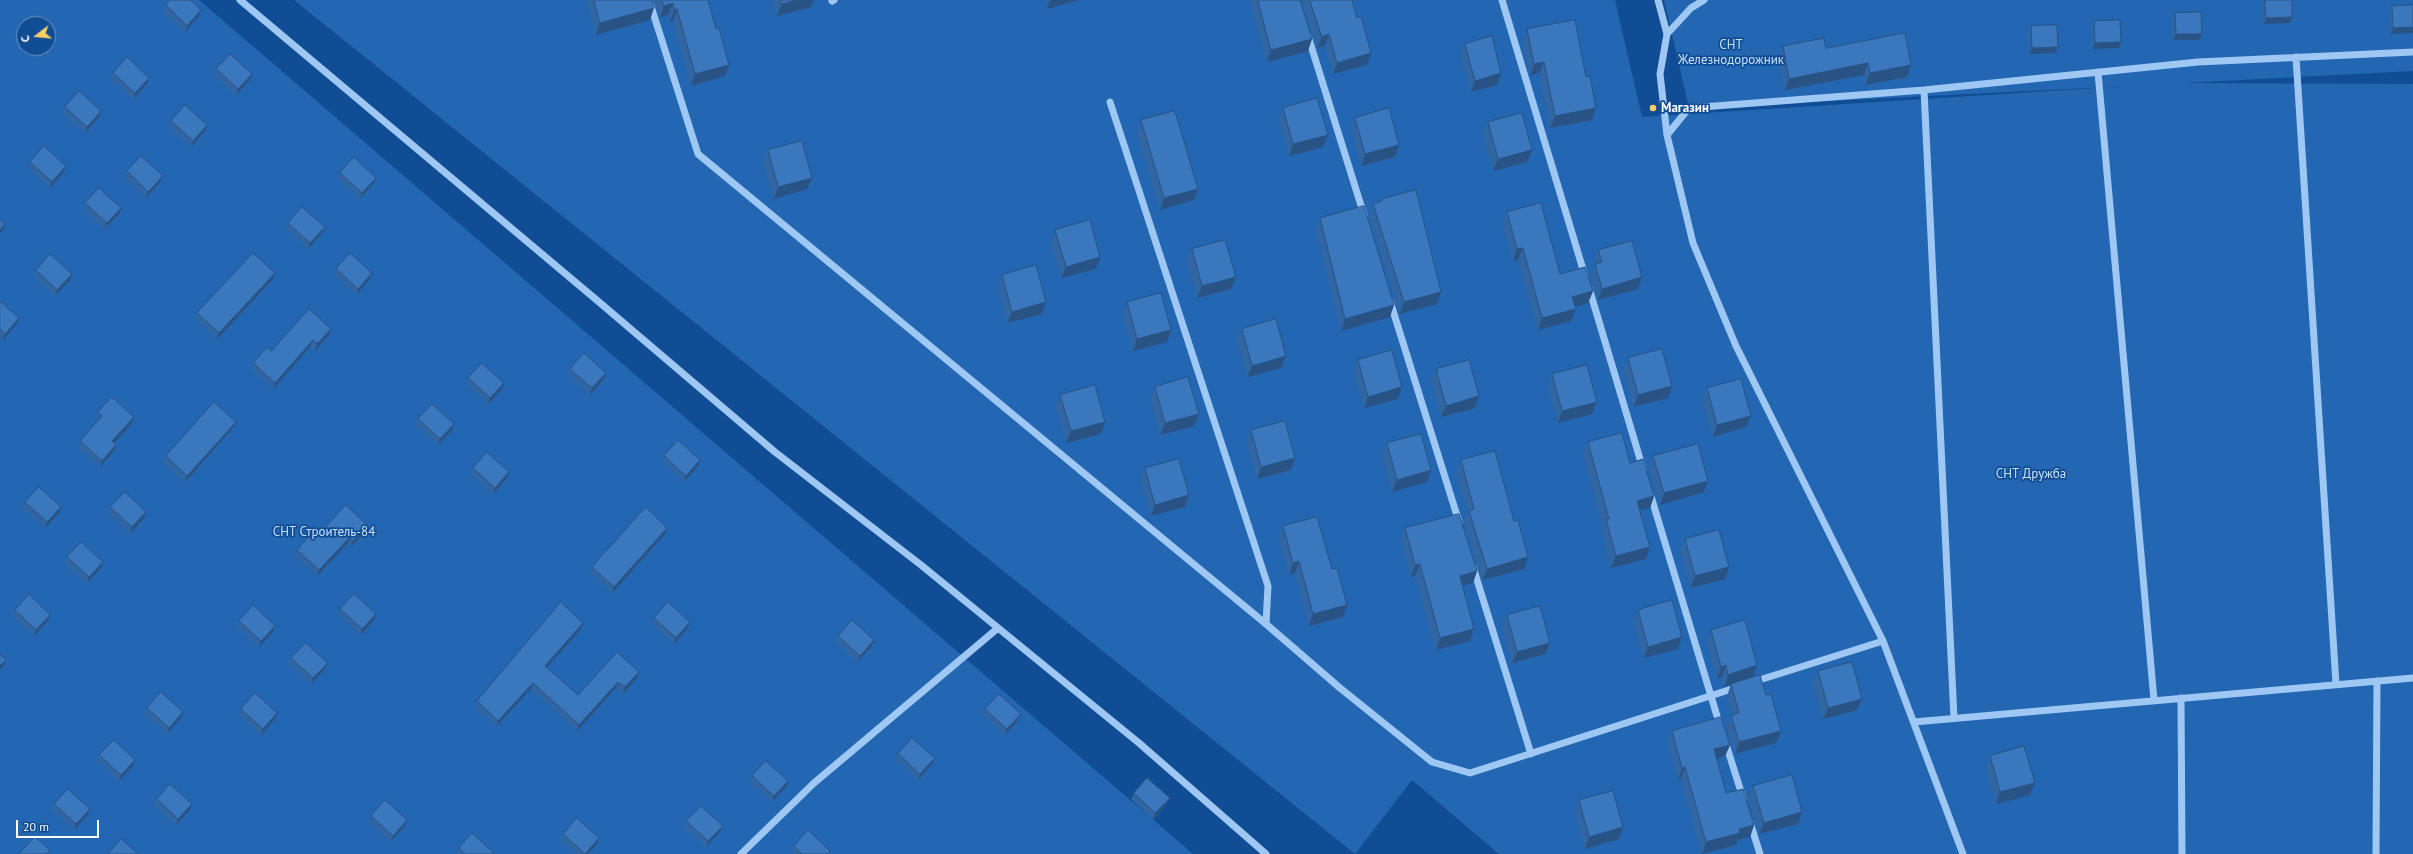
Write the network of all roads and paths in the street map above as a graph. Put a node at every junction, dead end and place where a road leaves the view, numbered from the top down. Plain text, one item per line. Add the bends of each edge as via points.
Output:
1 (240, 0) edge
2 (649, 0) edge
3 (1502, 0) edge
4 (1658, 0) edge
5 (1704, 0) edge
6 (1306, 30) edge
7 (1667, 34) junction
8 (2413, 52) edge
9 (2296, 57) junction
10 (2098, 72) junction
11 (1924, 90) junction
12 (1110, 102) dead end
13 (1667, 135) junction
14 (1365, 221) edge
15 (1387, 289) edge
16 (1645, 474) edge
17 (1647, 482) edge
18 (1462, 533) edge
19 (1470, 556) edge
20 (1266, 624) junction
21 (998, 628) junction
22 (1882, 641) junction
23 (2413, 678) edge
24 (2377, 681) junction
25 (2336, 684) junction
26 (1711, 696) junction
27 (2180, 698) junction
28 (2154, 700) junction
29 (1954, 718) junction
30 (1914, 722) junction
31 (1531, 754) junction
32 (1746, 809) edge
33 (1748, 816) edge
34 (741, 854) edge
35 (1266, 854) edge
36 (1760, 854) edge
37 (1963, 854) edge
38 (2182, 854) edge
39 (2376, 854) edge

1 - 21 street via 775,452
2 - 20 street via 698,154
3 - 16 street
4 - 7 street
5 - 7 street via 1691,8
6 - 14 street
7 - 13 street via 1660,74
8 - 9 street
9 - 10 street via 2198,62
9 - 25 street
10 - 11 street
10 - 28 street
11 - 13 street via 1689,108
11 - 29 street
12 - 20 street via 1268,586
13 - 22 street via 1693,243 1736,346
15 - 18 street
17 - 26 street
19 - 31 street
20 - 31 street via 1432,762 1470,773
21 - 34 street via 814,783
21 - 35 street via 1139,743
22 - 26 street
22 - 30 street
23 - 24 street
24 - 25 street
24 - 39 street
25 - 27 street
26 - 31 street
26 - 32 street
27 - 28 street
27 - 38 street
28 - 29 street
29 - 30 street
30 - 37 street
33 - 36 street

